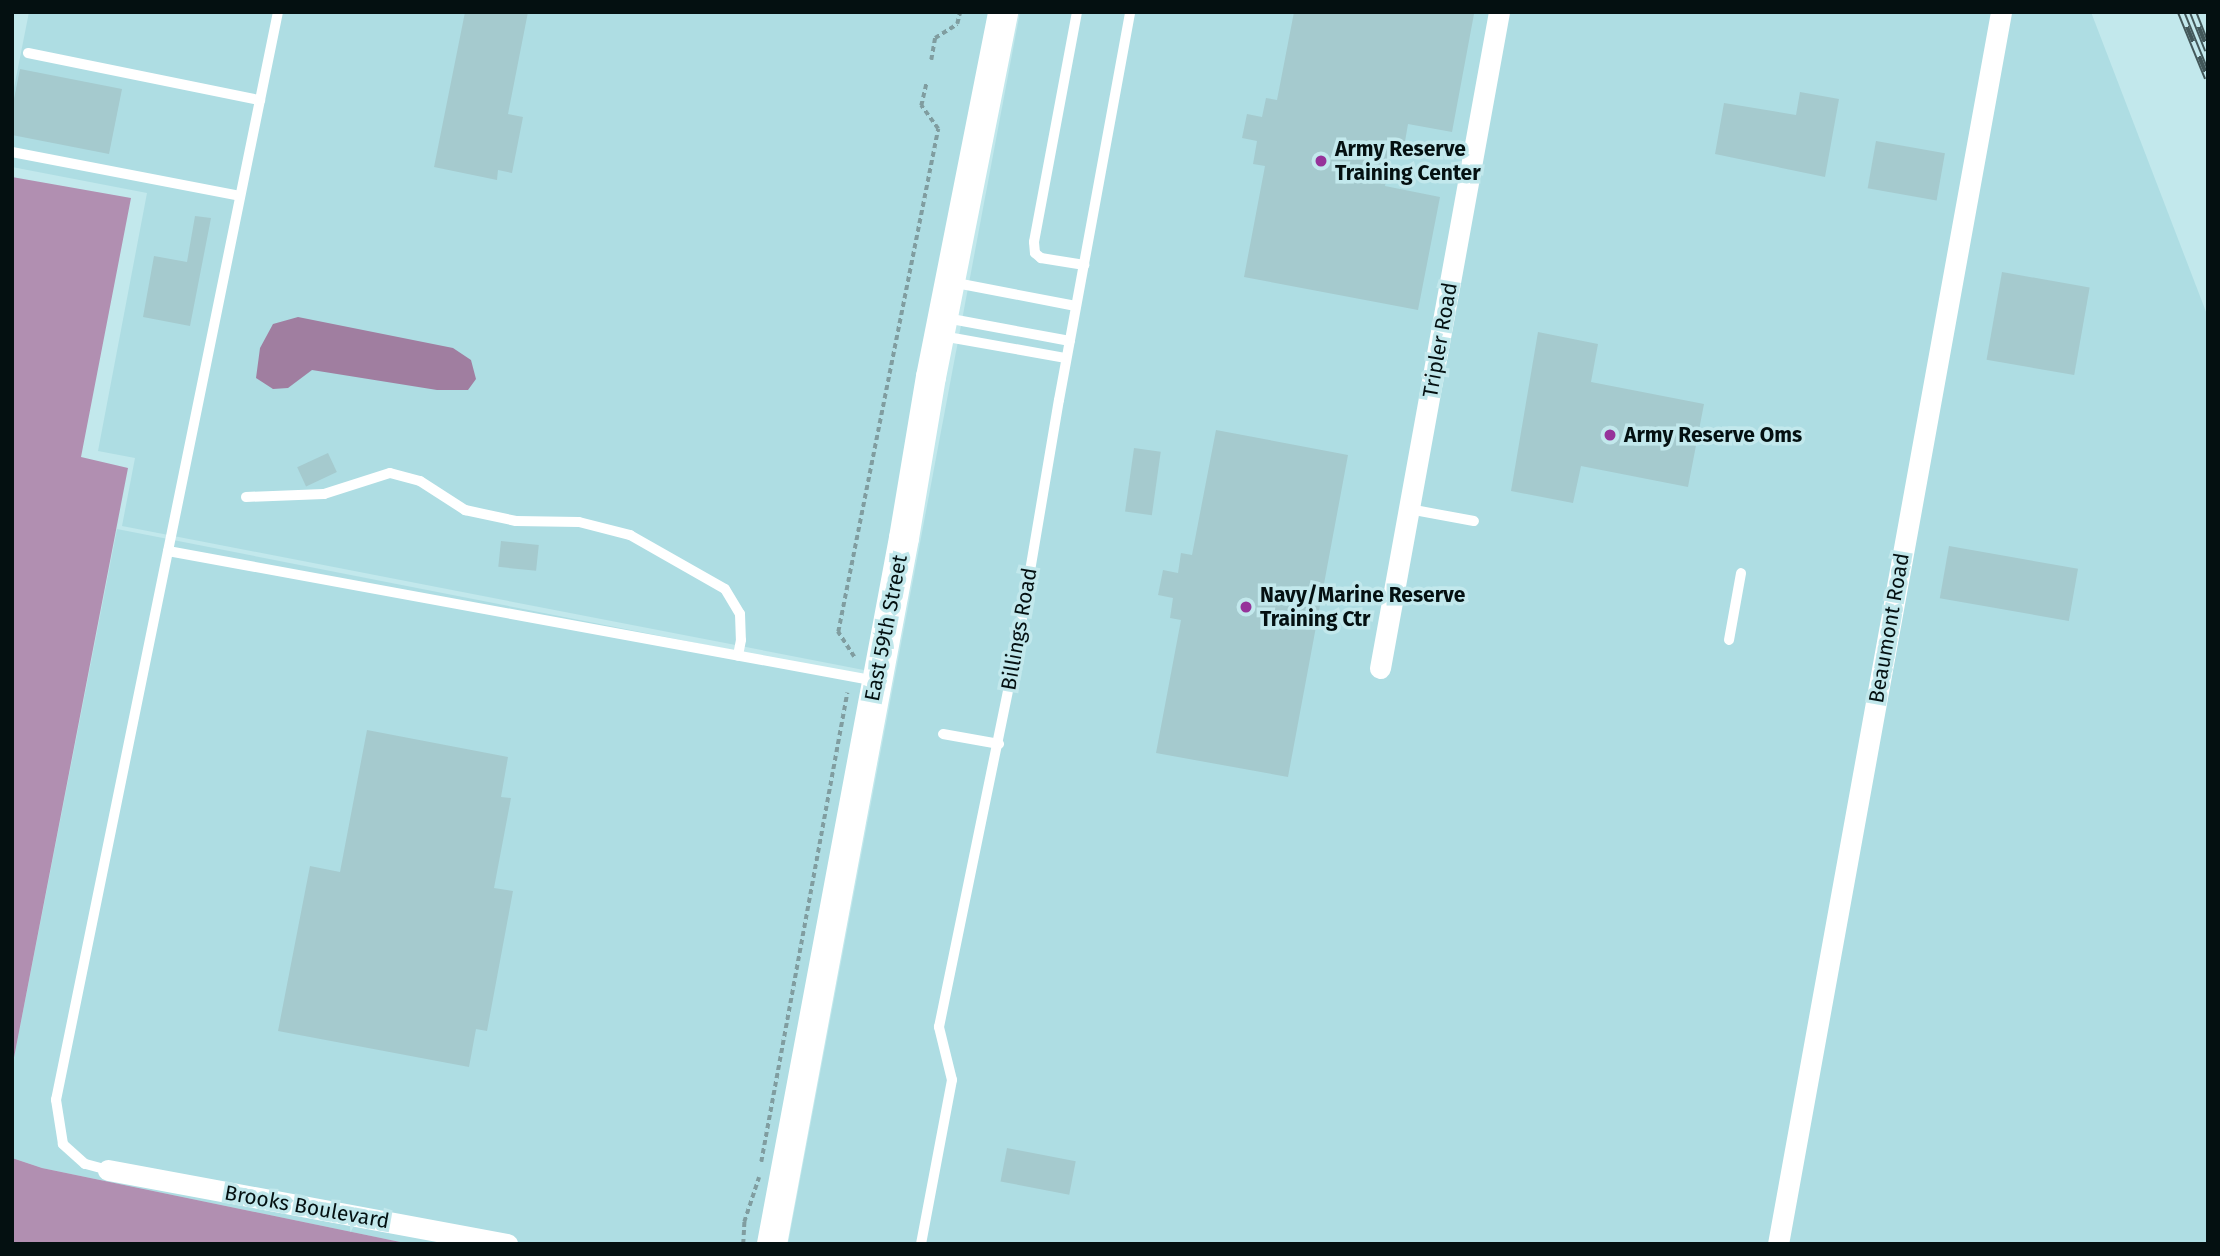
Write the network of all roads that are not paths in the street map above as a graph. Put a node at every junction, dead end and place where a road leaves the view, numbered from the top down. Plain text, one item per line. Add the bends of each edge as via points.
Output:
1 (278, 12) edge
2 (1003, 12) edge
3 (1077, 12) edge
4 (1130, 12) edge
5 (1499, 12) edge
6 (2001, 12) edge
7 (27, 53) dead end
8 (260, 100) junction
9 (12, 152) edge
10 (240, 196) junction
11 (1084, 265) junction
12 (950, 282) junction
13 (1076, 306) junction
14 (941, 326) junction
15 (1070, 341) junction
16 (1066, 358) junction
17 (246, 497) dead end
18 (1409, 509) junction
19 (1474, 521) dead end
20 (168, 551) junction
21 (1741, 573) dead end
22 (1729, 640) dead end
23 (738, 656) junction
24 (1380, 668) dead end
25 (876, 681) junction
26 (943, 734) dead end
27 (999, 744) junction
28 (108, 1170) joint
29 (507, 1244) edge
30 (772, 1244) edge
31 (921, 1244) edge
32 (1777, 1244) edge

1 - 8 lane
2 - 12 street, East 59th Street
3 - 11 lane via 1034,242 1041,258
4 - 11 lane, Billings Road
5 - 18 street, Tripler Road
6 - 32 street, Beaumont Road
7 - 8 lane
8 - 10 lane
9 - 10 lane
10 - 20 lane
11 - 13 lane, Billings Road
12 - 13 lane
12 - 14 street, East 59th Street
13 - 15 lane, Billings Road
14 - 15 lane
14 - 16 lane
14 - 25 street, East 59th Street
15 - 16 lane, Billings Road
16 - 27 lane, Billings Road
17 - 23 lane via 324,495 390,473 420,481 465,510 516,521 579,522 630,535 724,589 740,614
18 - 19 lane
18 - 24 street, Tripler Road
20 - 23 lane
20 - 28 lane via 57,1100 63,1144 85,1164
21 - 22 lane
23 - 25 lane
25 - 30 street, East 59th Street
26 - 27 lane
27 - 31 lane, Billings Road via 939,1027 952,1080
28 - 29 street, Brooks Boulevard

